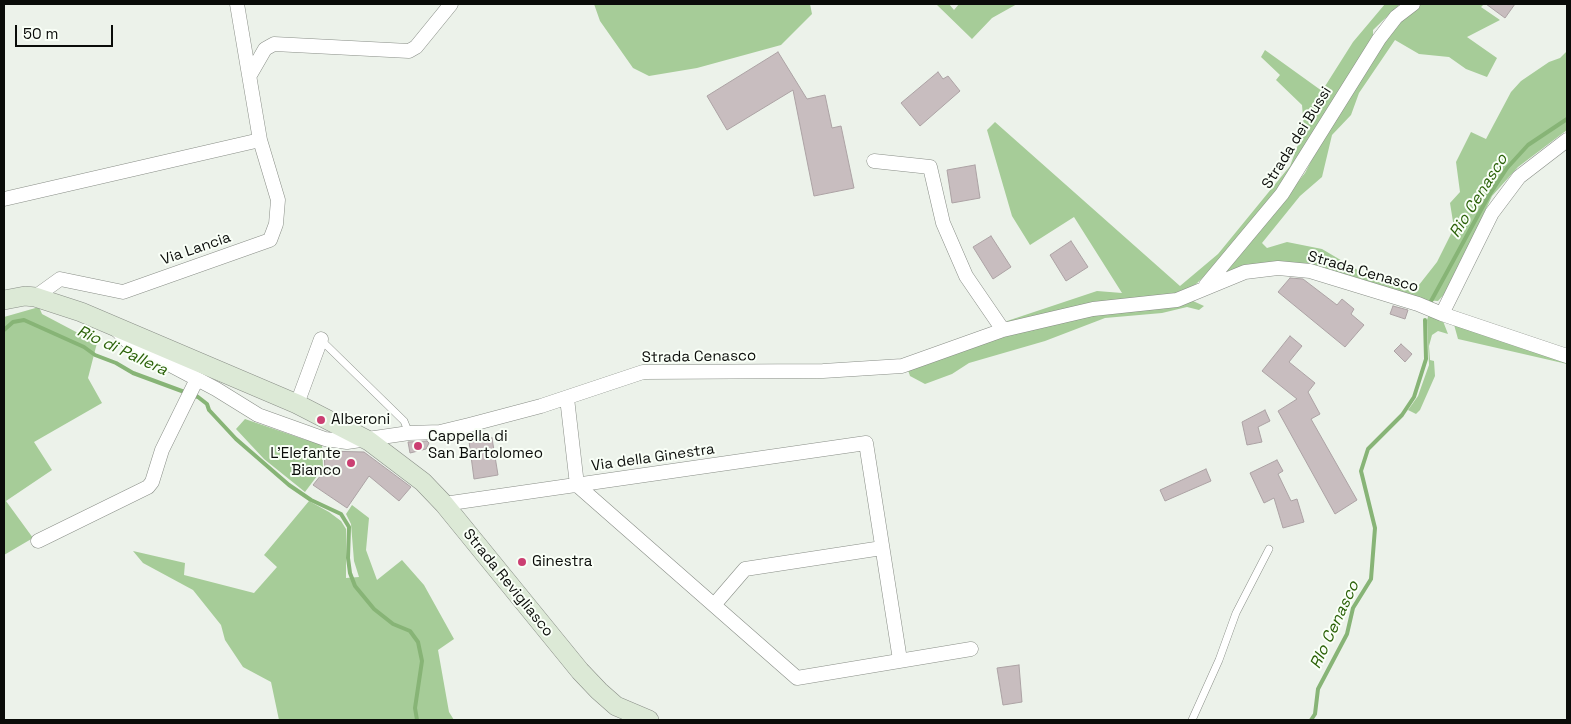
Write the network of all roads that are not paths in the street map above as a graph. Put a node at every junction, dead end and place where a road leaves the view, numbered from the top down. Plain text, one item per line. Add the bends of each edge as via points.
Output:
1 (237, 4) edge
2 (452, 4) edge
3 (1413, 4) edge
4 (250, 75) junction
5 (260, 140) junction
6 (1567, 140) edge
7 (874, 161) dead end
8 (4, 199) edge
9 (1204, 288) junction
10 (35, 297) junction
11 (4, 300) edge
12 (1442, 314) junction
13 (111, 324) junction
14 (1003, 330) junction
15 (321, 339) joint
16 (1567, 356) edge
17 (192, 389) junction
18 (567, 398) junction
19 (297, 404) junction
20 (409, 433) junction
21 (369, 440) junction
22 (577, 485) junction
23 (444, 504) junction
24 (38, 541) dead end
25 (882, 548) junction
26 (1269, 549) dead end
27 (714, 605) junction
28 (971, 649) dead end
29 (900, 660) junction
30 (617, 713) edge
31 (649, 720) edge
32 (1192, 720) edge

1 - 4 street, Via Lancia
2 - 4 street via 409,52 274,44 265,49
3 - 9 street, Strada dei Bussi via 1396,17 1378,39 1282,194
4 - 5 street, Via Lancia
5 - 8 street
5 - 10 street, Via Lancia via 278,200 276,224 270,240 123,292 60,280
6 - 12 street via 1519,177 1492,212
7 - 14 street via 930,167 943,223 962,267
9 - 12 street, Strada Cenasco via 1245,272 1278,268 1310,271
9 - 14 street, Strada Cenasco via 1177,300 1093,310
10 - 11 street, Strada Revigliasco
10 - 13 street, Strada Revigliasco
12 - 16 street, Strada Cenasco
13 - 17 street, Strada Revigliasco via 129,343
13 - 19 street, Strada Revigliasco
14 - 18 street, Strada Cenasco via 902,366 823,371 643,372
15 - 19 street
15 - 20 lane via 404,421
17 - 21 street, Strada Revigliasco via 287,427 325,438 347,442
17 - 24 street via 148,487
18 - 20 street, Strada Cenasco via 440,432
18 - 22 street
19 - 21 street, Strada Revigliasco
20 - 21 street, Strada Cenasco
21 - 23 street, Strada Revigliasco via 423,482
22 - 23 street, Via della Ginestra
22 - 25 street, Via della Ginestra via 866,443
22 - 27 street
23 - 30 street, Strada Revigliasco
25 - 27 street via 745,569
25 - 29 street
26 - 32 lane via 1236,613
27 - 29 street via 797,678
28 - 29 street
30 - 31 street, Strada Revigliasco

